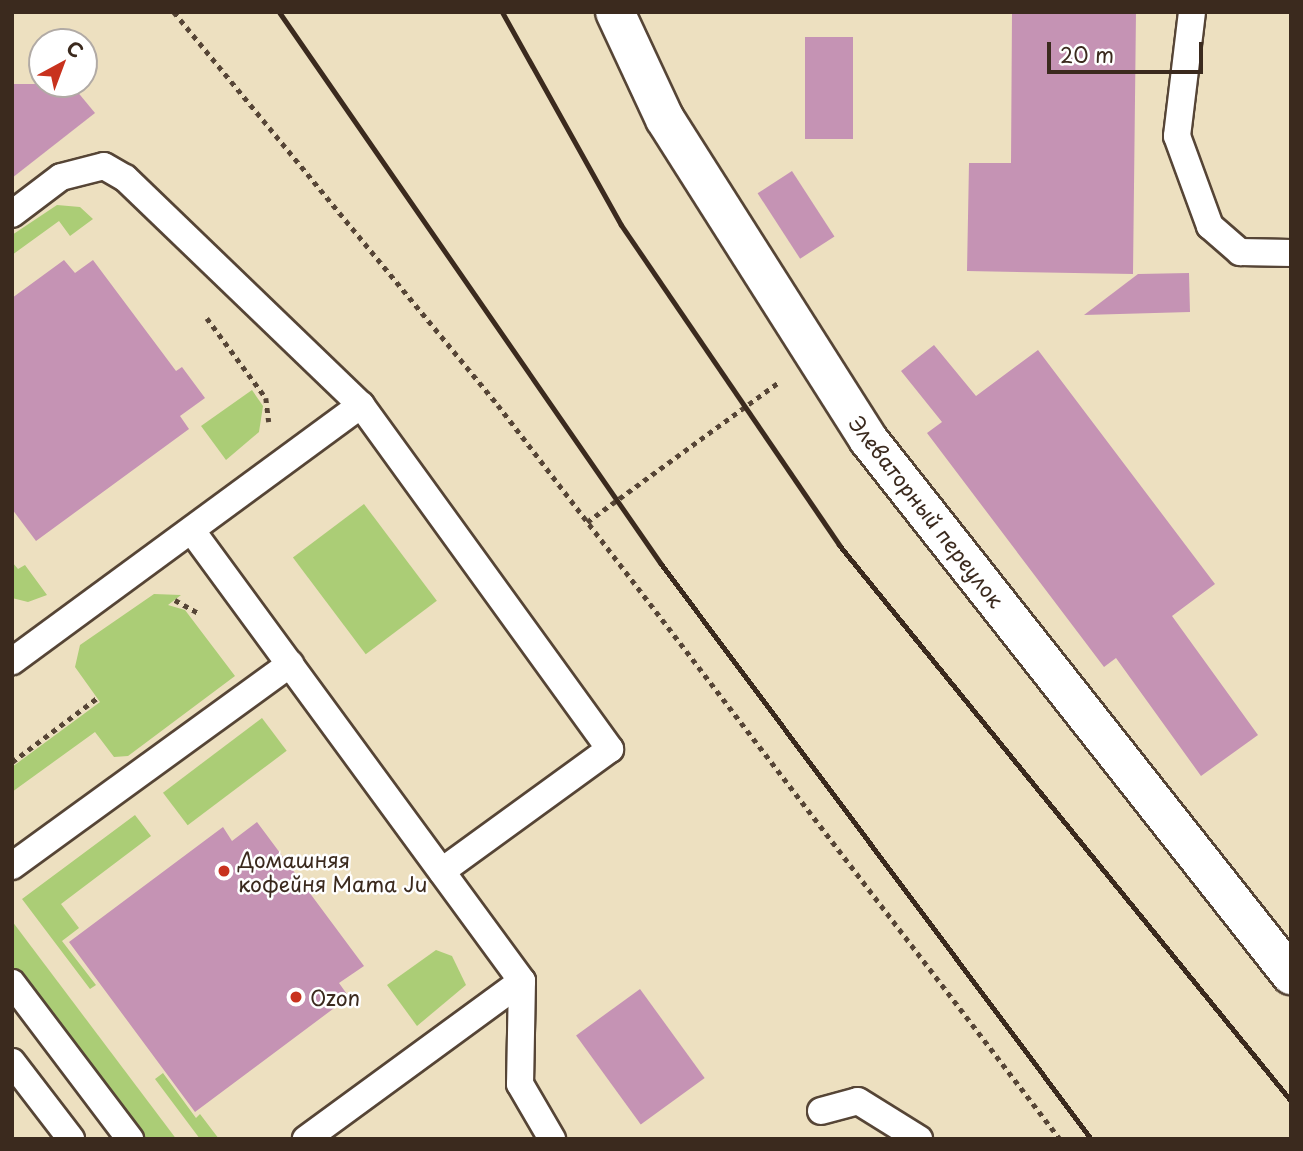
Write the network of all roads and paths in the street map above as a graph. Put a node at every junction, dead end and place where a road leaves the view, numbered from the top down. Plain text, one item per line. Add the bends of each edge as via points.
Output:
1 (174, 12) edge
2 (615, 12) edge
3 (1192, 12) edge
4 (12, 214) edge
5 (1291, 253) edge
6 (203, 314) dead end
7 (816, 358) junction
8 (361, 405) junction
9 (265, 435) dead end
10 (587, 522) junction
11 (192, 531) junction
12 (12, 661) edge
13 (290, 664) junction
14 (97, 698) dead end
15 (12, 762) edge
16 (12, 866) edge
17 (442, 871) junction
18 (1291, 975) edge
19 (522, 981) junction
20 (12, 983) edge
21 (12, 1062) edge
22 (821, 1111) dead end
23 (71, 1139) edge
24 (130, 1139) edge
25 (306, 1139) edge
26 (552, 1139) edge
27 (919, 1139) edge
28 (1060, 1139) edge

1 - 10 path
2 - 7 street, Элеваторный переулок via 665,119
3 - 5 lane via 1177,136 1210,226 1240,252
4 - 8 lane via 61,177 104,166 125,178
6 - 9 path via 266,398
7 - 10 path
7 - 18 street, Элеваторный переулок via 869,439
8 - 11 lane
8 - 17 lane via 610,749
10 - 28 path
11 - 12 lane
11 - 13 lane
13 - 16 lane
13 - 17 lane
14 - 15 path
17 - 19 lane
19 - 25 lane
19 - 26 lane via 520,1084
20 - 24 lane
21 - 23 lane
22 - 27 lane via 858,1101

